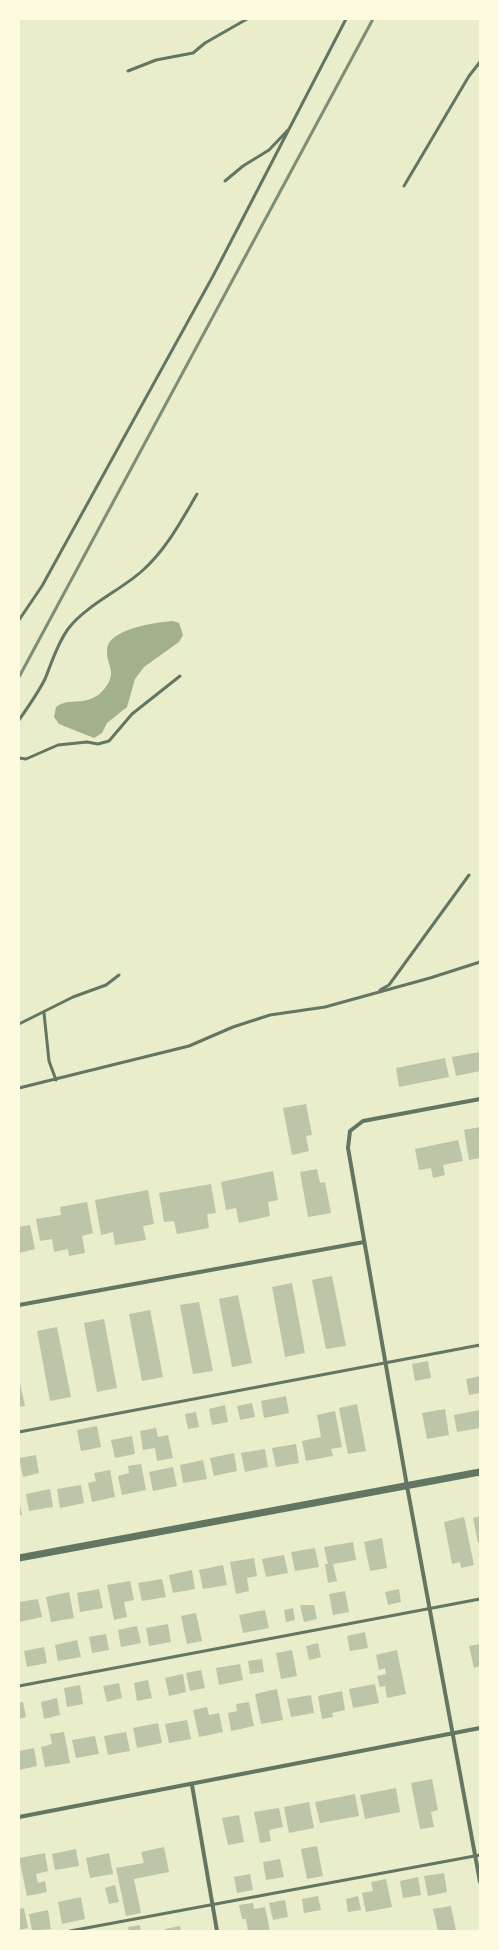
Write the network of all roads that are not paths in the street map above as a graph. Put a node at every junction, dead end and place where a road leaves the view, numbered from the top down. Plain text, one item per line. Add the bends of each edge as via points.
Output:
1 (247, 19) edge
2 (346, 19) edge
3 (480, 62) edge
4 (128, 71) dead end
5 (290, 128) junction
6 (225, 180) dead end
7 (404, 186) dead end
8 (197, 494) dead end
9 (19, 620) edge
10 (180, 676) dead end
11 (19, 720) edge
12 (19, 758) edge
13 (469, 875) dead end
14 (480, 962) edge
15 (119, 975) dead end
16 (377, 992) junction
17 (44, 1013) junction
18 (19, 1024) edge
19 (56, 1080) junction
20 (19, 1088) edge
21 (480, 1100) edge
22 (364, 1242) junction
23 (19, 1306) edge
24 (480, 1345) edge
25 (386, 1362) junction
26 (19, 1432) edge
27 (480, 1472) edge
28 (407, 1486) junction
29 (19, 1558) edge
30 (480, 1599) edge
31 (429, 1608) junction
32 (19, 1686) edge
33 (480, 1728) edge
34 (452, 1734) junction
35 (192, 1784) junction
36 (19, 1817) edge
37 (478, 1855) edge
38 (480, 1882) edge
39 (212, 1904) junction
40 (70, 1931) edge
41 (217, 1931) edge

1 - 4 lane via 205,43 193,53 156,60
2 - 5 lane
3 - 7 lane via 469,76
5 - 6 lane via 268,150
5 - 9 lane via 209,283 65,545
8 - 11 lane via 166,545 150,563 68,629 44,680
10 - 12 lane via 132,714 109,741 98,744 87,742 58,745 26,759
13 - 16 lane via 389,985
14 - 16 lane
15 - 17 lane via 106,985 73,997
16 - 19 lane via 325,1007 270,1015 233,1027 189,1046
17 - 18 lane
17 - 19 lane via 49,1061
19 - 20 lane
21 - 22 street via 364,1121 350,1131 348,1148
22 - 23 street
22 - 25 street
24 - 25 lane
25 - 26 lane
25 - 28 street
27 - 28 street
28 - 29 street
28 - 31 street
30 - 31 lane
31 - 32 lane
31 - 34 street
33 - 34 street
34 - 35 street
34 - 37 street
35 - 36 street
35 - 39 street
37 - 38 street
37 - 39 lane
39 - 40 lane
39 - 41 street

